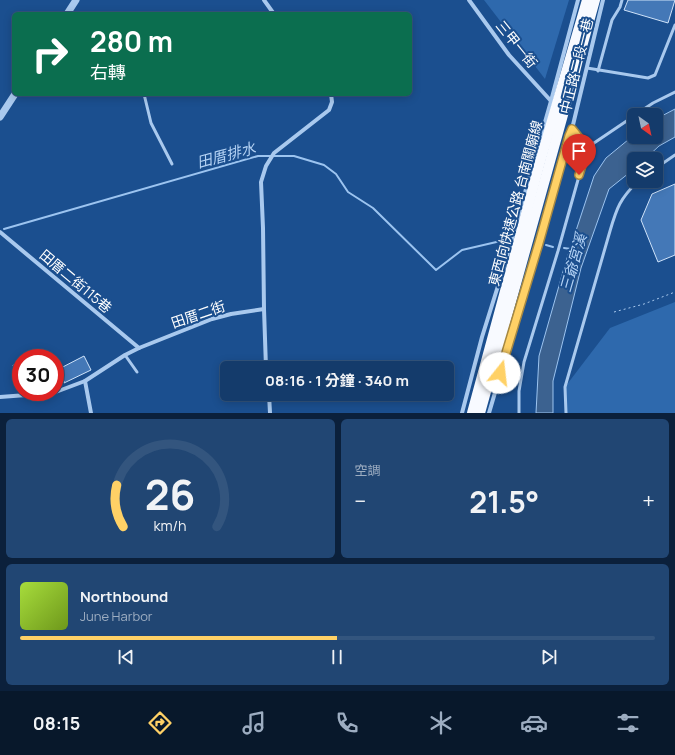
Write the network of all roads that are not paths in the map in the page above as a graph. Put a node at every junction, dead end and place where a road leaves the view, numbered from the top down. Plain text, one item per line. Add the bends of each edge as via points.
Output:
1 (76, 0) edge
2 (264, 0) edge
3 (469, 0) edge
4 (578, 0) edge
5 (587, 0) edge
6 (595, 0) edge
7 (603, 0) edge
8 (622, 0) edge
9 (69, 12) edge
10 (273, 12) edge
11 (675, 25) edge
12 (587, 68) junction
13 (598, 70) junction
14 (675, 92) edge
15 (14, 96) edge
16 (144, 96) edge
17 (331, 96) edge
18 (551, 101) junction
19 (646, 108) edge
20 (0, 117) edge
21 (627, 120) edge
22 (572, 129) junction
23 (589, 150) junction
24 (675, 155) edge
25 (663, 163) edge
26 (172, 164) dead end
27 (631, 188) edge
28 (0, 232) edge
29 (264, 309) junction
30 (139, 348) junction
31 (125, 355) junction
32 (266, 361) edge
33 (137, 372) dead end
34 (85, 381) junction
35 (0, 397) edge
36 (269, 401) edge
37 (91, 413) edge
38 (270, 413) edge
39 (462, 413) edge
40 (472, 413) edge
41 (480, 413) edge
42 (489, 413) edge
43 (519, 413) edge
44 (566, 413) edge

1 - 9 street
2 - 10 street
3 - 18 street, 三甲一街 via 509,55
4 - 18 street, 中正路二段一巷
5 - 40 highway, 東西向快速公路 台南關廟線
6 - 41 highway, 東西向快速公路 台南關廟線
7 - 12 street, 中正路二段一巷
8 - 13 lane via 612,20
11 - 13 lane via 655,75 648,78
12 - 13 lane
12 - 22 street, 中正路二段一巷
14 - 19 lane
15 - 20 street
16 - 26 lane via 151,123
17 - 29 street via 329,110 272,155 266,166 261,182
18 - 39 street, 中正路二段一巷
21 - 23 lane via 594,143
22 - 23 lane
22 - 42 street, 中正路二段一巷
23 - 43 lane via 583,162 524,362 519,391
24 - 25 lane
27 - 44 lane via 617,208 610,231 565,387
28 - 30 street, 田厝二街115巷
29 - 30 street, 田厝二街 via 212,319
29 - 32 street
30 - 31 street, 田厝二街
31 - 33 lane
31 - 34 street, 田厝二街
34 - 35 street, 田厝二街 via 54,393
34 - 37 street
36 - 38 street

